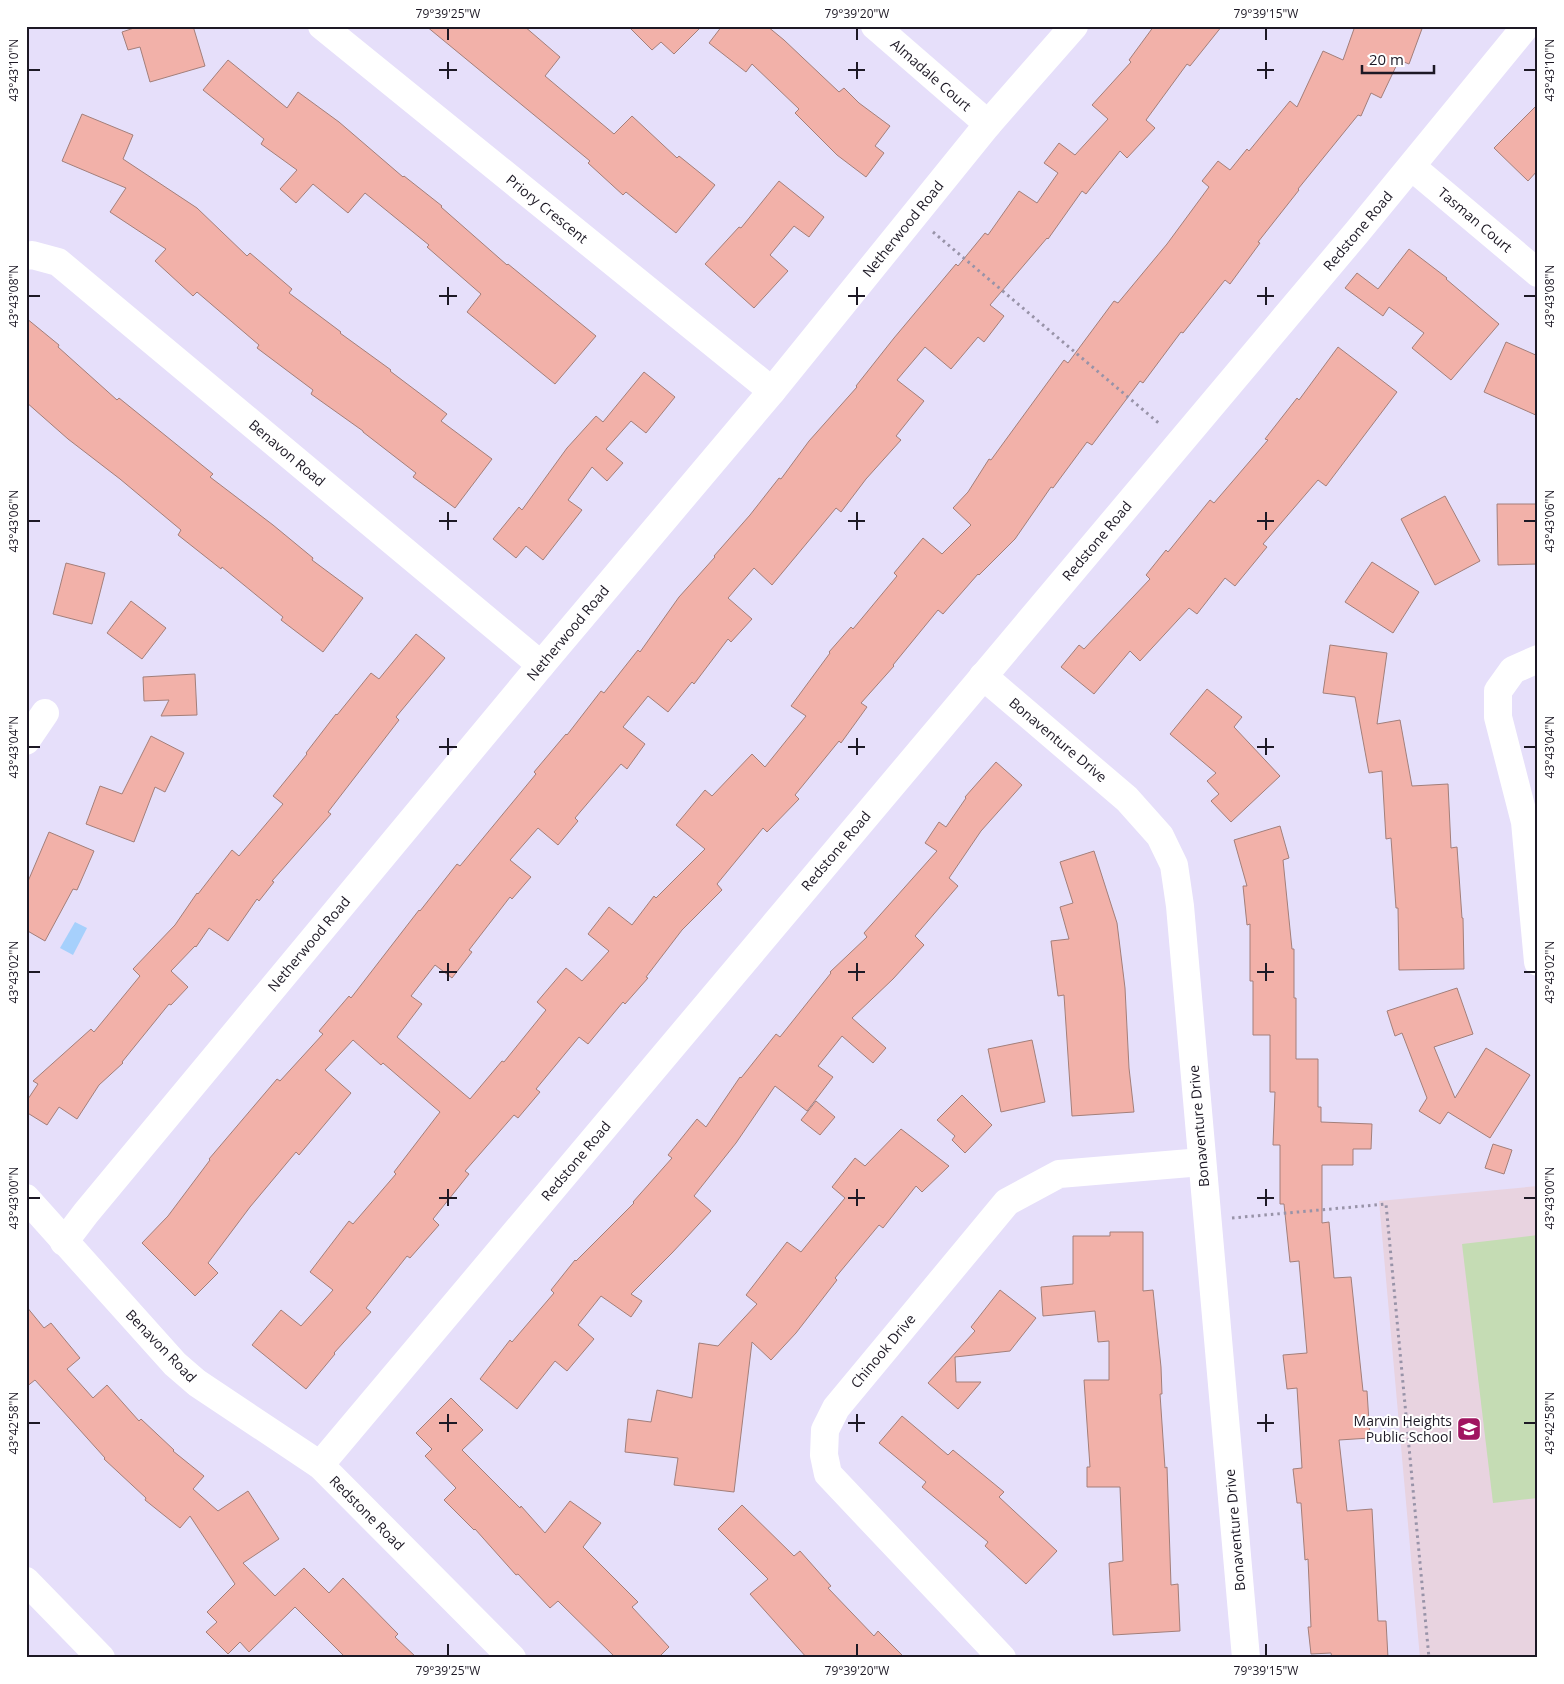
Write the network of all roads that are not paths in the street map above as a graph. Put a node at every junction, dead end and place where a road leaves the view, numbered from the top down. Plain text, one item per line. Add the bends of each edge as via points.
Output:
1 (322, 26) edge
2 (874, 26) edge
3 (1074, 26) edge
4 (1526, 26) edge
5 (988, 124) junction
6 (1412, 168) junction
7 (26, 256) edge
8 (1538, 274) edge
9 (772, 391) junction
10 (1538, 659) edge
11 (541, 665) junction
12 (983, 676) junction
13 (45, 712) dead end
14 (26, 741) edge
15 (1538, 962) edge
16 (1202, 1162) junction
17 (26, 1198) edge
18 (64, 1242) junction
19 (320, 1465) junction
20 (26, 1581) edge
21 (101, 1658) edge
22 (512, 1658) edge
23 (1002, 1658) edge
24 (1246, 1658) edge

1 - 9 street, Priory Crescent
2 - 5 street, Almadale Court
3 - 5 street, Netherwood Road
4 - 6 street, Redstone Road
5 - 9 street, Netherwood Road
6 - 8 street, Tasman Court
6 - 12 street, Redstone Road
7 - 11 street, Benavon Road via 58,262
9 - 11 street, Netherwood Road
10 - 15 street via 1513,670 1498,692 1498,717 1525,822
11 - 18 street, Netherwood Road
12 - 16 street, Bonaventure Drive via 1128,799 1160,836 1174,865
12 - 19 street, Redstone Road
13 - 14 street
16 - 23 street, Chinook Drive via 1059,1174 1007,1202 836,1408 825,1430 824,1455 828,1474
16 - 24 street, Bonaventure Drive
17 - 18 street, Benavon Road
18 - 19 street, Benavon Road via 175,1364 197,1383
19 - 22 street, Redstone Road
20 - 21 street

